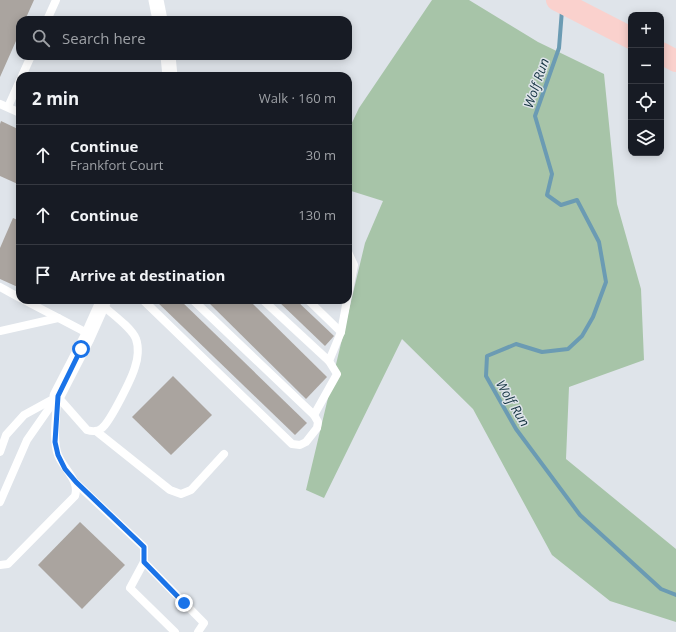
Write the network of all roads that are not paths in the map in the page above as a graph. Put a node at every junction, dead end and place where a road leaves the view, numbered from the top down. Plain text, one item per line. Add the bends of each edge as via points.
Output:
1 (56, 0) edge
2 (156, 0) edge
3 (556, 0) edge
4 (49, 16) edge
5 (159, 16) edge
6 (628, 36) edge
7 (664, 55) edge
8 (29, 60) edge
9 (168, 60) edge
10 (676, 61) edge
11 (24, 72) edge
12 (170, 72) edge
13 (16, 86) edge
14 (4, 106) edge
15 (16, 111) edge
16 (352, 261) edge
17 (352, 275) edge
18 (0, 287) edge
19 (16, 296) edge
20 (32, 304) edge
21 (102, 304) edge
22 (105, 304) edge
23 (147, 304) edge
24 (197, 304) edge
25 (267, 304) edge
26 (312, 304) edge
27 (346, 304) edge
28 (58, 318) junction
29 (0, 331) edge
30 (341, 332) junction
31 (89, 334) junction
32 (328, 361) junction
33 (58, 396) junction
34 (314, 415) junction
35 (96, 431) junction
36 (0, 452) edge
37 (224, 454) dead end
38 (76, 482) junction
39 (0, 502) edge
40 (144, 562) junction
41 (0, 565) edge
42 (175, 632) edge
43 (198, 632) edge

1 - 4 lane
2 - 5 street
3 - 6 main road
7 - 10 main road
8 - 11 lane
9 - 12 street
13 - 14 lane
14 - 15 lane
16 - 17 lane
18 - 19 lane
20 - 28 lane
21 - 31 street
22 - 35 lane via 136,338 138,347 135,366 117,405 107,423
23 - 34 lane via 292,444 300,445 306,442 317,428 318,422
24 - 34 lane
25 - 32 lane
26 - 30 lane
27 - 30 lane
28 - 29 lane
28 - 31 lane
30 - 32 lane
31 - 33 street
32 - 34 lane via 337,374
33 - 35 lane via 87,430
33 - 36 lane via 24,415 6,435
33 - 38 lane via 55,442 65,469
33 - 39 lane via 27,440
35 - 37 lane via 170,490 181,494 191,490
38 - 40 lane via 144,547
38 - 41 lane via 75,496 8,564
40 - 42 lane via 130,588
40 - 43 lane via 204,623

